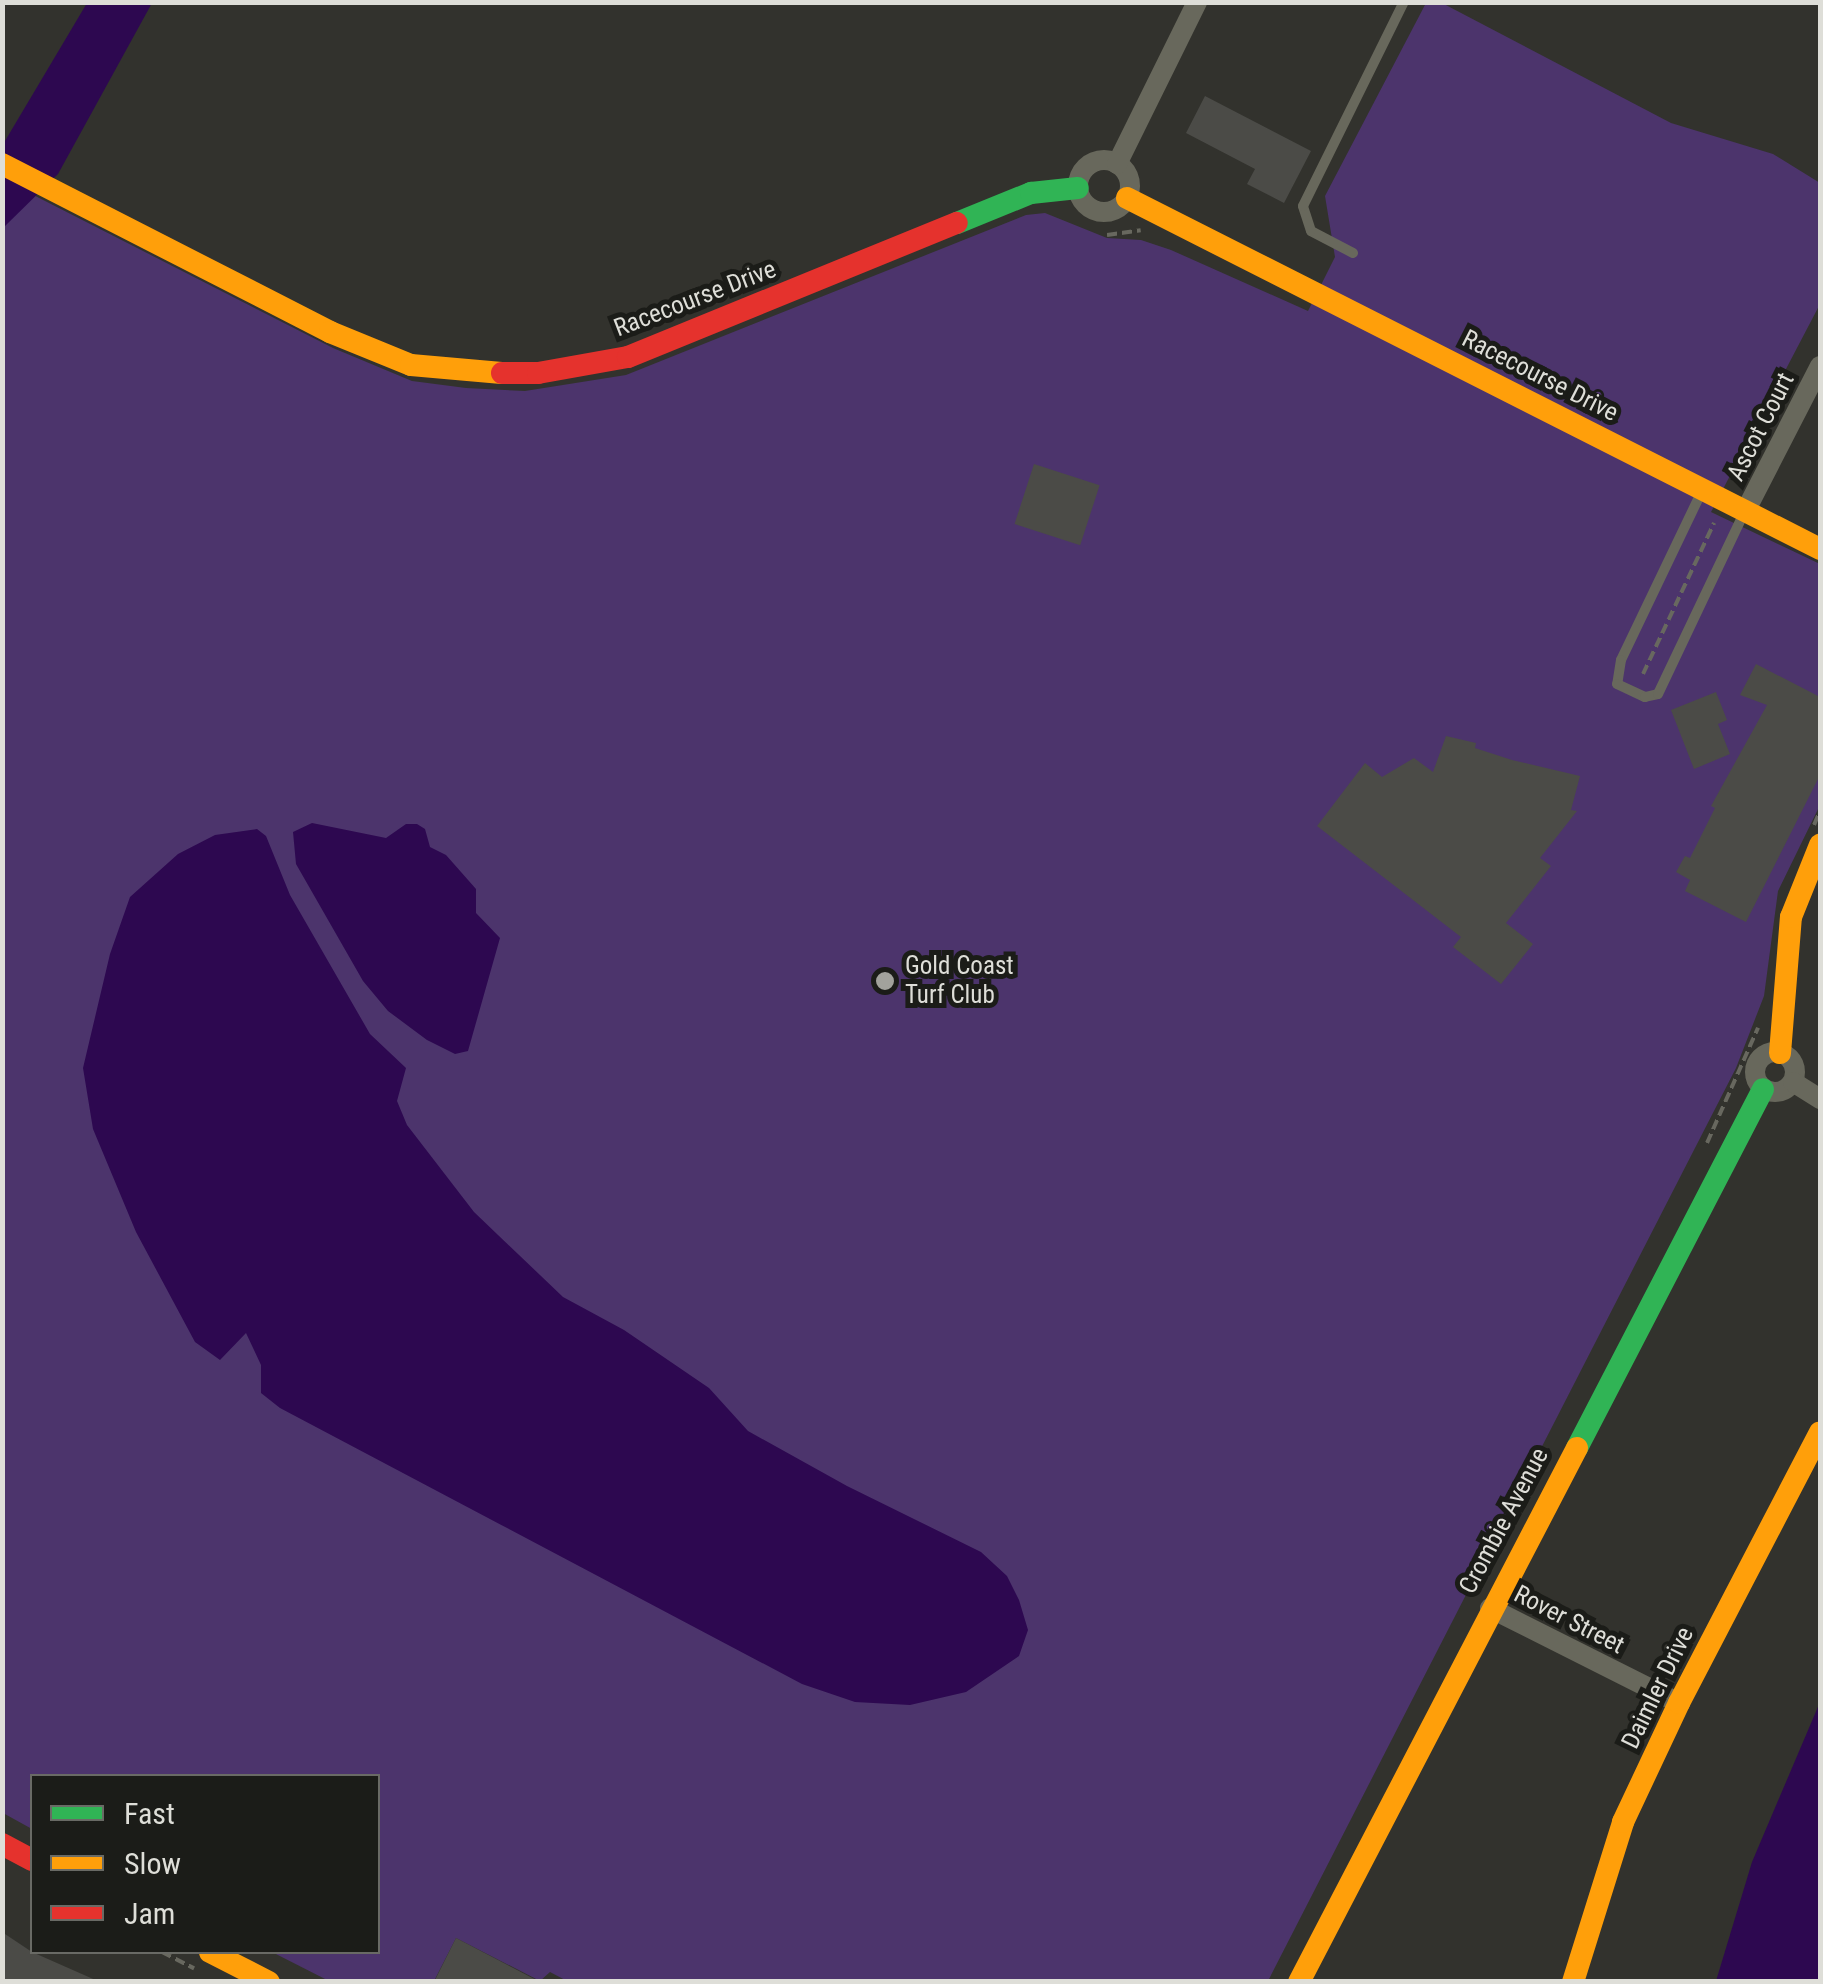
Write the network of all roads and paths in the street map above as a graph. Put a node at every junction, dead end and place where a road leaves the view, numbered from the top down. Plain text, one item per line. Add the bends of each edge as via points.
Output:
1 (1198, 2) edge
2 (1404, 2) edge
3 (2, 164) edge
4 (1117, 164) junction
5 (1078, 188) junction
6 (1127, 198) junction
7 (1353, 253) dead end
8 (1820, 366) edge
9 (1703, 489) junction
10 (1746, 510) junction
11 (1718, 514) dead end
12 (1820, 549) edge
13 (1643, 674) dead end
14 (1820, 845) edge
15 (1780, 1053) junction
16 (1793, 1082) junction
17 (1764, 1089) junction
18 (1820, 1098) edge
19 (1820, 1432) edge
20 (1490, 1608) junction
21 (1679, 1704) junction
22 (2, 1844) edge
23 (30, 1859) edge
24 (214, 1954) edge
25 (268, 1982) edge
26 (1298, 1982) edge
27 (1573, 1982) edge

1 - 4 street
2 - 7 lane via 1303,206 1311,231
3 - 5 street, Racecourse Drive via 330,332 412,365 470,373 538,373 628,357 1032,193
4 - 5 street, Racecourse Drive via 1090,164
4 - 6 street via 1128,176
5 - 6 street via 1084,204 1098,212 1113,211
6 - 9 street, Racecourse Drive
8 - 10 street, Ascot Court
9 - 10 street, Racecourse Drive
9 - 10 lane via 1615,675 1632,692 1658,694
10 - 12 street, Racecourse Drive
11 - 13 path
14 - 15 street via 1790,917
15 - 16 street via 1792,1062
15 - 17 street via 1767,1054 1755,1067
16 - 17 street via 1782,1092
16 - 18 street
17 - 20 street, Crombie Avenue
19 - 21 street, Daimler Drive
20 - 21 street, Rover Street
20 - 26 street, Crombie Avenue
21 - 27 street, Daimler Drive via 1624,1822
22 - 23 street
24 - 25 street

